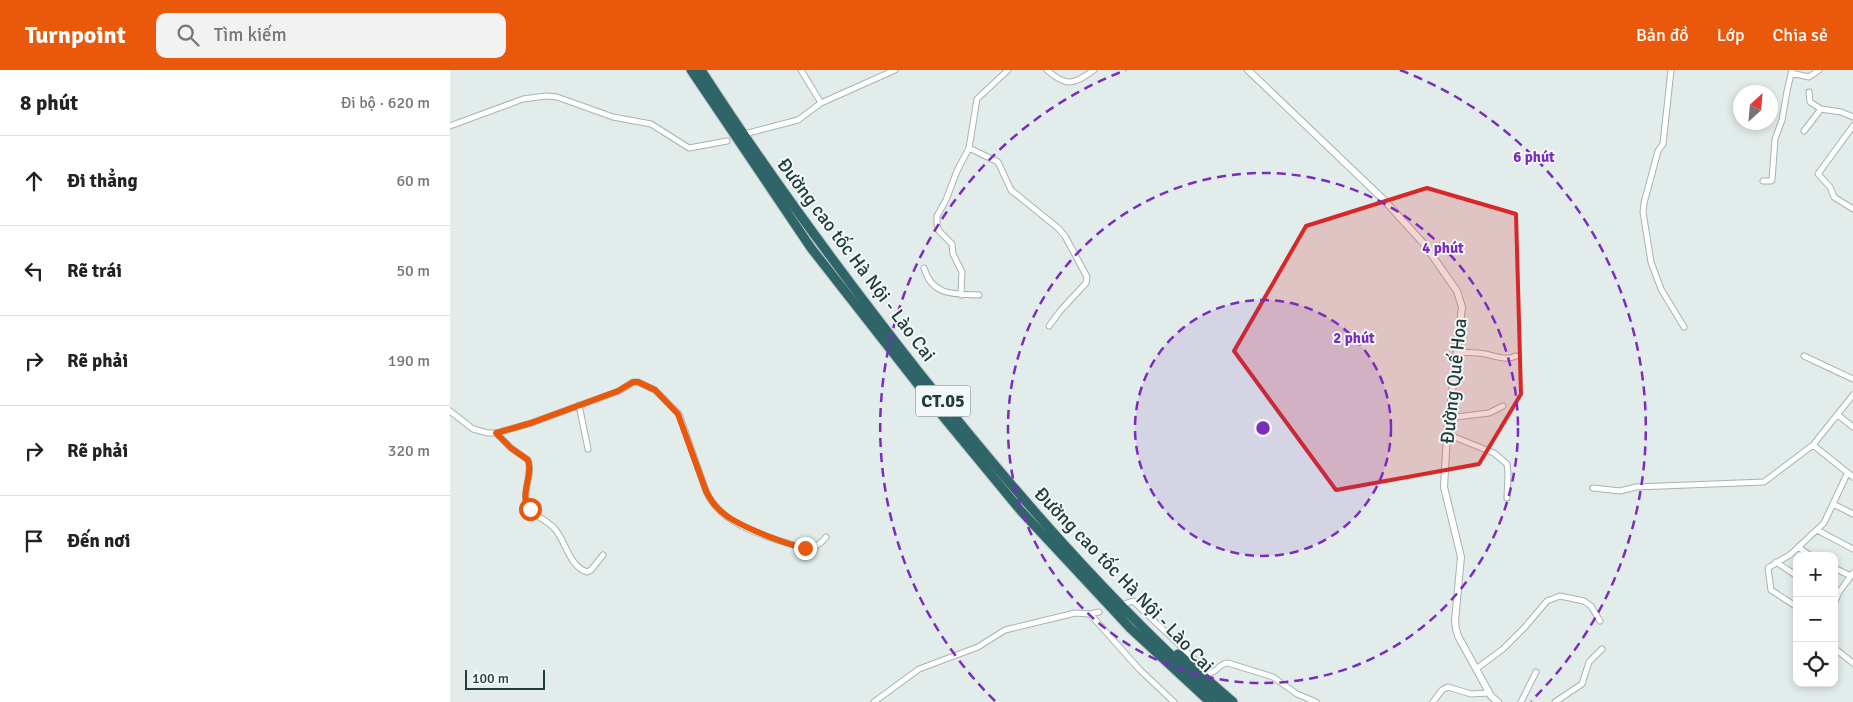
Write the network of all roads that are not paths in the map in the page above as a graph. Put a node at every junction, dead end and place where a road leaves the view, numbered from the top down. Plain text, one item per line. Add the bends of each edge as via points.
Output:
1 (690, 70) edge
2 (700, 70) edge
3 (801, 70) edge
4 (895, 70) edge
5 (1008, 70) edge
6 (1047, 70) edge
7 (1094, 70) edge
8 (1248, 70) edge
9 (1671, 70) edge
10 (1819, 70) edge
11 (1792, 72) edge
12 (1809, 92) dead end
13 (821, 103) junction
14 (1821, 109) junction
15 (1853, 117) edge
16 (450, 126) edge
17 (1853, 126) edge
18 (1804, 131) dead end
19 (748, 134) dead end
20 (727, 141) dead end
21 (969, 148) junction
22 (1763, 181) dead end
23 (1853, 209) edge
24 (924, 268) dead end
25 (961, 295) junction
26 (979, 295) dead end
27 (1049, 326) dead end
28 (1684, 327) dead end
29 (1457, 352) junction
30 (1516, 356) dead end
31 (1804, 356) dead end
32 (1853, 379) edge
33 (1853, 395) edge
34 (579, 405) junction
35 (1503, 406) dead end
36 (450, 411) edge
37 (1838, 415) junction
38 (1448, 418) junction
39 (1853, 427) edge
40 (496, 433) junction
41 (1447, 434) junction
42 (1813, 445) junction
43 (588, 449) dead end
44 (1847, 474) junction
45 (1853, 477) edge
46 (1593, 488) dead end
47 (1506, 498) dead end
48 (1833, 504) junction
49 (1853, 514) edge
50 (1817, 530) junction
51 (826, 537) dead end
52 (1798, 547) junction
53 (1853, 549) edge
54 (1805, 552) edge
55 (603, 555) dead end
56 (1776, 562) junction
57 (1838, 570) edge
58 (1793, 573) edge
59 (1852, 575) edge
60 (1838, 592) edge
61 (1793, 604) edge
62 (1121, 605) dead end
63 (1099, 612) dead end
64 (1090, 614) junction
65 (1600, 621) dead end
66 (1148, 631) junction
67 (1602, 649) dead end
68 (1838, 651) edge
69 (1853, 663) edge
70 (1476, 669) junction
71 (1536, 672) dead end
72 (1185, 679) junction
73 (1489, 693) junction
74 (874, 702) edge
75 (1174, 702) edge
76 (1205, 702) edge
77 (1210, 702) edge
78 (1222, 702) edge
79 (1233, 702) edge
80 (1316, 702) edge
81 (1432, 702) edge
82 (1498, 702) edge
83 (1522, 702) edge
84 (1555, 702) edge

1 - 72 highway, Đường cao tốc Hà Nội - Lào Cai / CT.05 via 811,248 945,419 1104,600
2 - 66 highway, Đường cao tốc Hà Nội - Lào Cai / CT.05 via 816,239 953,414 1027,505
3 - 13 street
4 - 13 street
5 - 21 street via 977,98
6 - 7 street via 1066,83 1079,81
8 - 29 street, Đường Quế Hoa via 1384,200 1424,244 1460,299
9 - 28 street via 1663,144 1658,151 1643,212 1651,262 1661,289
10 - 11 street via 1809,77
11 - 22 street via 1775,140 1772,180
12 - 14 street via 1810,102
13 - 19 street via 798,120
14 - 15 street
14 - 18 street
16 - 20 street via 523,99 546,96 613,118 651,124 689,148
17 - 23 street via 1818,174 1830,187 1834,198
21 - 25 street via 936,220 939,231 952,244 962,272
21 - 27 street via 998,162 1011,190 1058,228 1086,277 1086,284
24 - 25 street via 934,286
25 - 26 street
29 - 30 street via 1497,358
29 - 38 street, Đường Quế Hoa
31 - 32 street
33 - 37 street
34 - 40 street
34 - 43 street
34 - 51 street via 633,382 649,386 678,414 706,491 712,504 724,515 748,528 797,546 811,548
35 - 38 street via 1489,413
36 - 40 street via 473,429
37 - 39 street
37 - 42 street
38 - 41 street, Đường Quế Hoa
40 - 55 street via 528,460 528,506 554,528 578,567 587,572
41 - 47 street via 1494,453 1507,464
41 - 70 street, Đường Quế Hoa via 1444,487 1461,557 1455,621 1458,636
42 - 44 street
42 - 46 street via 1759,483 1636,487 1620,491
44 - 45 street
44 - 48 street
48 - 49 street
48 - 50 street
50 - 52 street
50 - 53 street
52 - 54 street
52 - 56 street
56 - 58 street
56 - 61 street via 1767,570 1771,590
57 - 59 street
59 - 60 street
62 - 80 street via 1133,601 1209,673 1228,663 1273,677
63 - 64 street
64 - 74 street via 1075,613 1005,630 978,647 919,669
64 - 75 street via 1139,669
65 - 70 street via 1591,606 1577,598 1560,596 1547,601 1525,628
66 - 78 highway, Đường cao tốc Hà Nội - Lào Cai / CT.05
66 - 79 highway
67 - 84 street via 1589,662 1582,684
68 - 69 street
70 - 73 street, Đường Quế Hoa
71 - 83 street
72 - 76 highway
72 - 77 highway, Đường cao tốc Hà Nội - Lào Cai / CT.05
73 - 81 street via 1471,694 1448,687
73 - 82 street, Đường Quế Hoa

